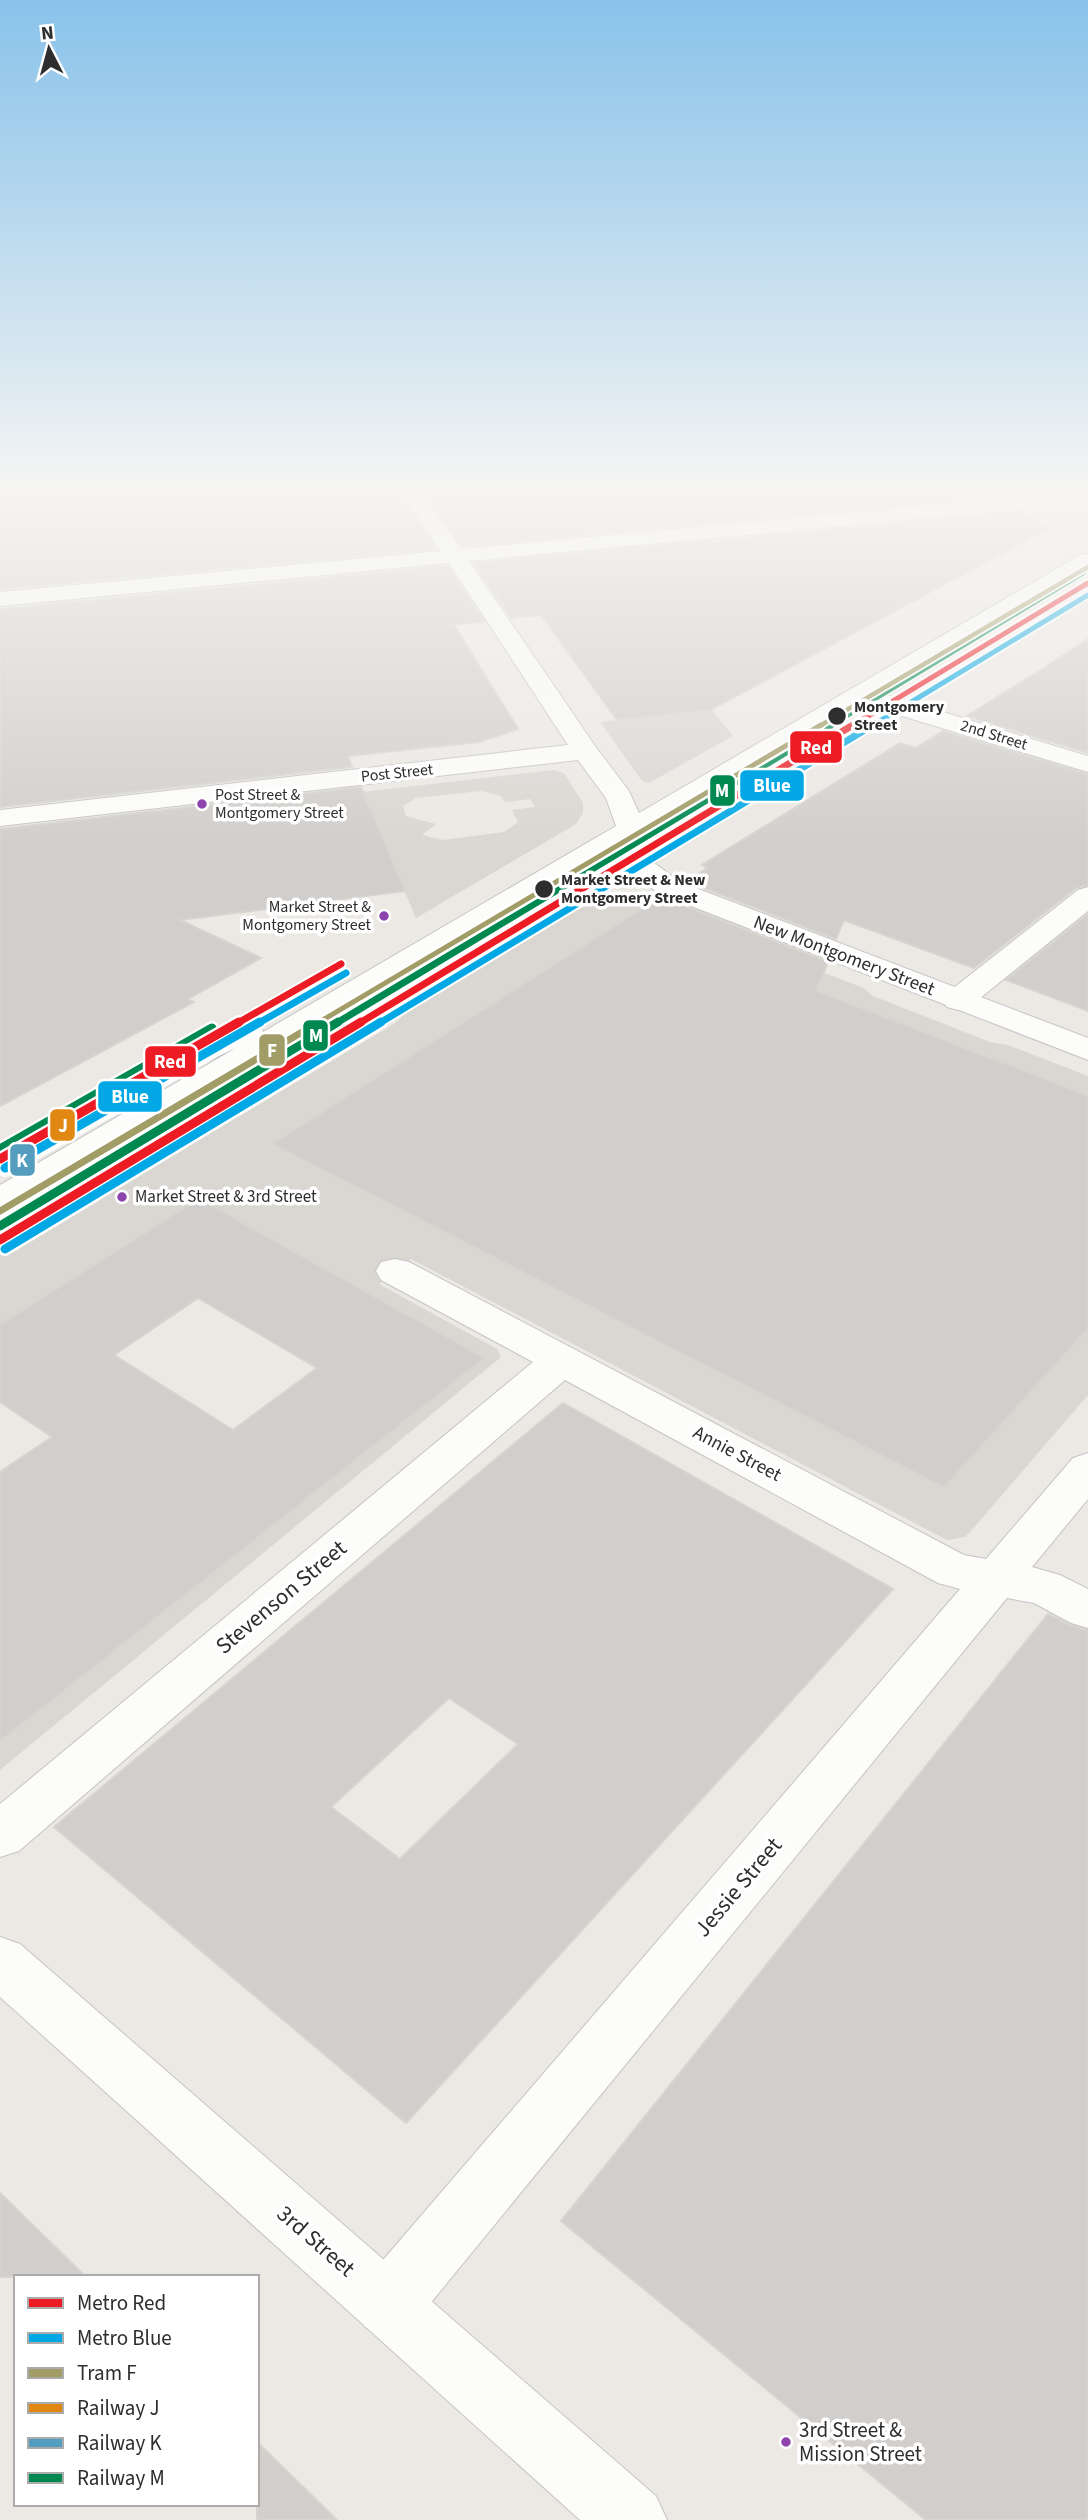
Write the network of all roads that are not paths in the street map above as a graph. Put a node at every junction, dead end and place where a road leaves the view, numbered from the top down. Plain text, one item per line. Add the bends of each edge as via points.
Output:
1 (492, 612) edge
2 (963, 612) edge
3 (993, 612) edge
4 (918, 634) dead end
5 (858, 683) junction
6 (585, 751) junction
7 (1088, 764) edge
8 (0, 818) edge
9 (630, 830) junction
10 (1088, 896) edge
11 (444, 940) junction
12 (958, 1000) junction
13 (1088, 1050) edge
14 (0, 1162) edge
15 (66, 1162) junction
16 (0, 1201) edge
17 (395, 1271) dead end
18 (563, 1359) junction
19 (1088, 1469) edge
20 (997, 1578) junction
21 (1088, 1610) edge
22 (0, 1835) edge
23 (0, 1962) edge
24 (388, 2304) junction
25 (632, 2520) edge

1 - 6 street
2 - 4 street
3 - 5 street
5 - 7 street, 2nd Street
5 - 9 street
6 - 8 street, Post Street
6 - 9 street via 615,790
9 - 11 street
9 - 12 street, New Montgomery Street via 636,855 649,878
9 - 15 street via 580,892 391,1005
10 - 12 street
11 - 14 street via 147,1076
11 - 15 street
12 - 13 street, New Montgomery Street
15 - 16 street
17 - 18 street, Annie Street
18 - 20 street, Annie Street via 954,1571
18 - 22 street, Stevenson Street
19 - 20 street, Jessie Street
20 - 21 street, Annie Street via 1044,1587
20 - 24 street, Jessie Street
23 - 24 street, 3rd Street
24 - 25 street, 3rd Street

